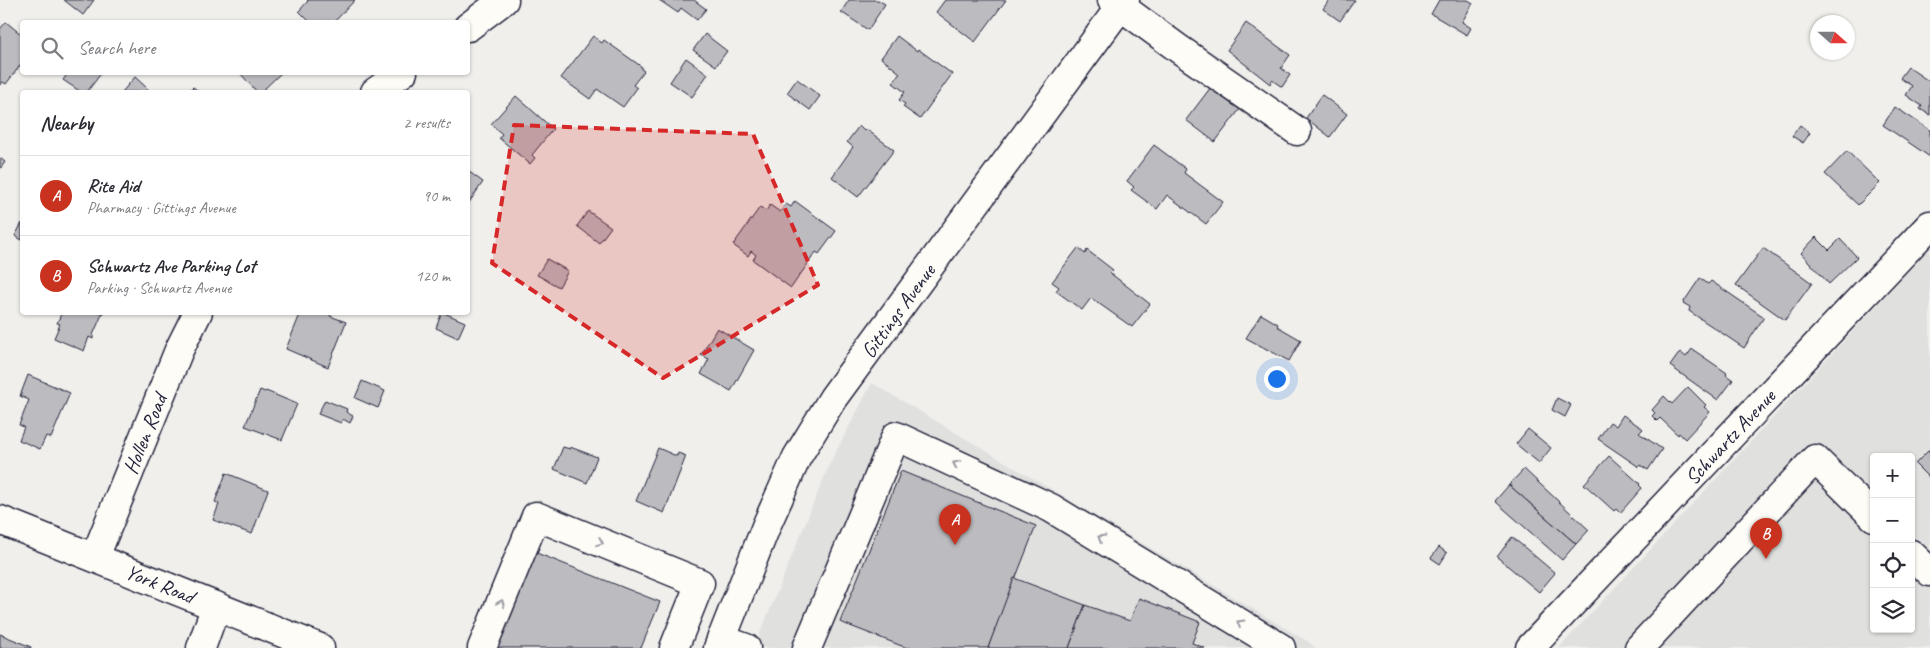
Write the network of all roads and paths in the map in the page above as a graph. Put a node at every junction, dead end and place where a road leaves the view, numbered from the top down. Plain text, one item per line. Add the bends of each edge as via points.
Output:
1 (504, 0) edge
2 (1119, 2) edge
3 (470, 26) edge
4 (399, 75) edge
5 (378, 90) edge
6 (1297, 130) dead end
7 (1930, 226) edge
8 (197, 315) edge
9 (1870, 513) edge
10 (0, 520) edge
11 (95, 557) junction
12 (1915, 558) edge
13 (1930, 572) edge
14 (216, 606) junction
15 (728, 645) edge
16 (201, 648) edge
17 (320, 648) edge
18 (482, 648) edge
19 (674, 648) edge
20 (807, 648) edge
21 (1281, 648) edge
22 (1530, 648) edge
23 (1639, 648) edge

1 - 3 street
2 - 6 street via 1179,50
2 - 15 street, Gittings Avenue via 833,398 797,457 767,524
4 - 5 street
7 - 22 street, Schwartz Avenue
8 - 11 street, Hollen Road
9 - 23 street via 1815,460
10 - 11 street, York Road
11 - 14 street, York Road
12 - 13 street
14 - 16 street
14 - 17 street, York Road
18 -> 19 street via 536,516 700,583
21 -> 20 street via 1051,508 896,436

